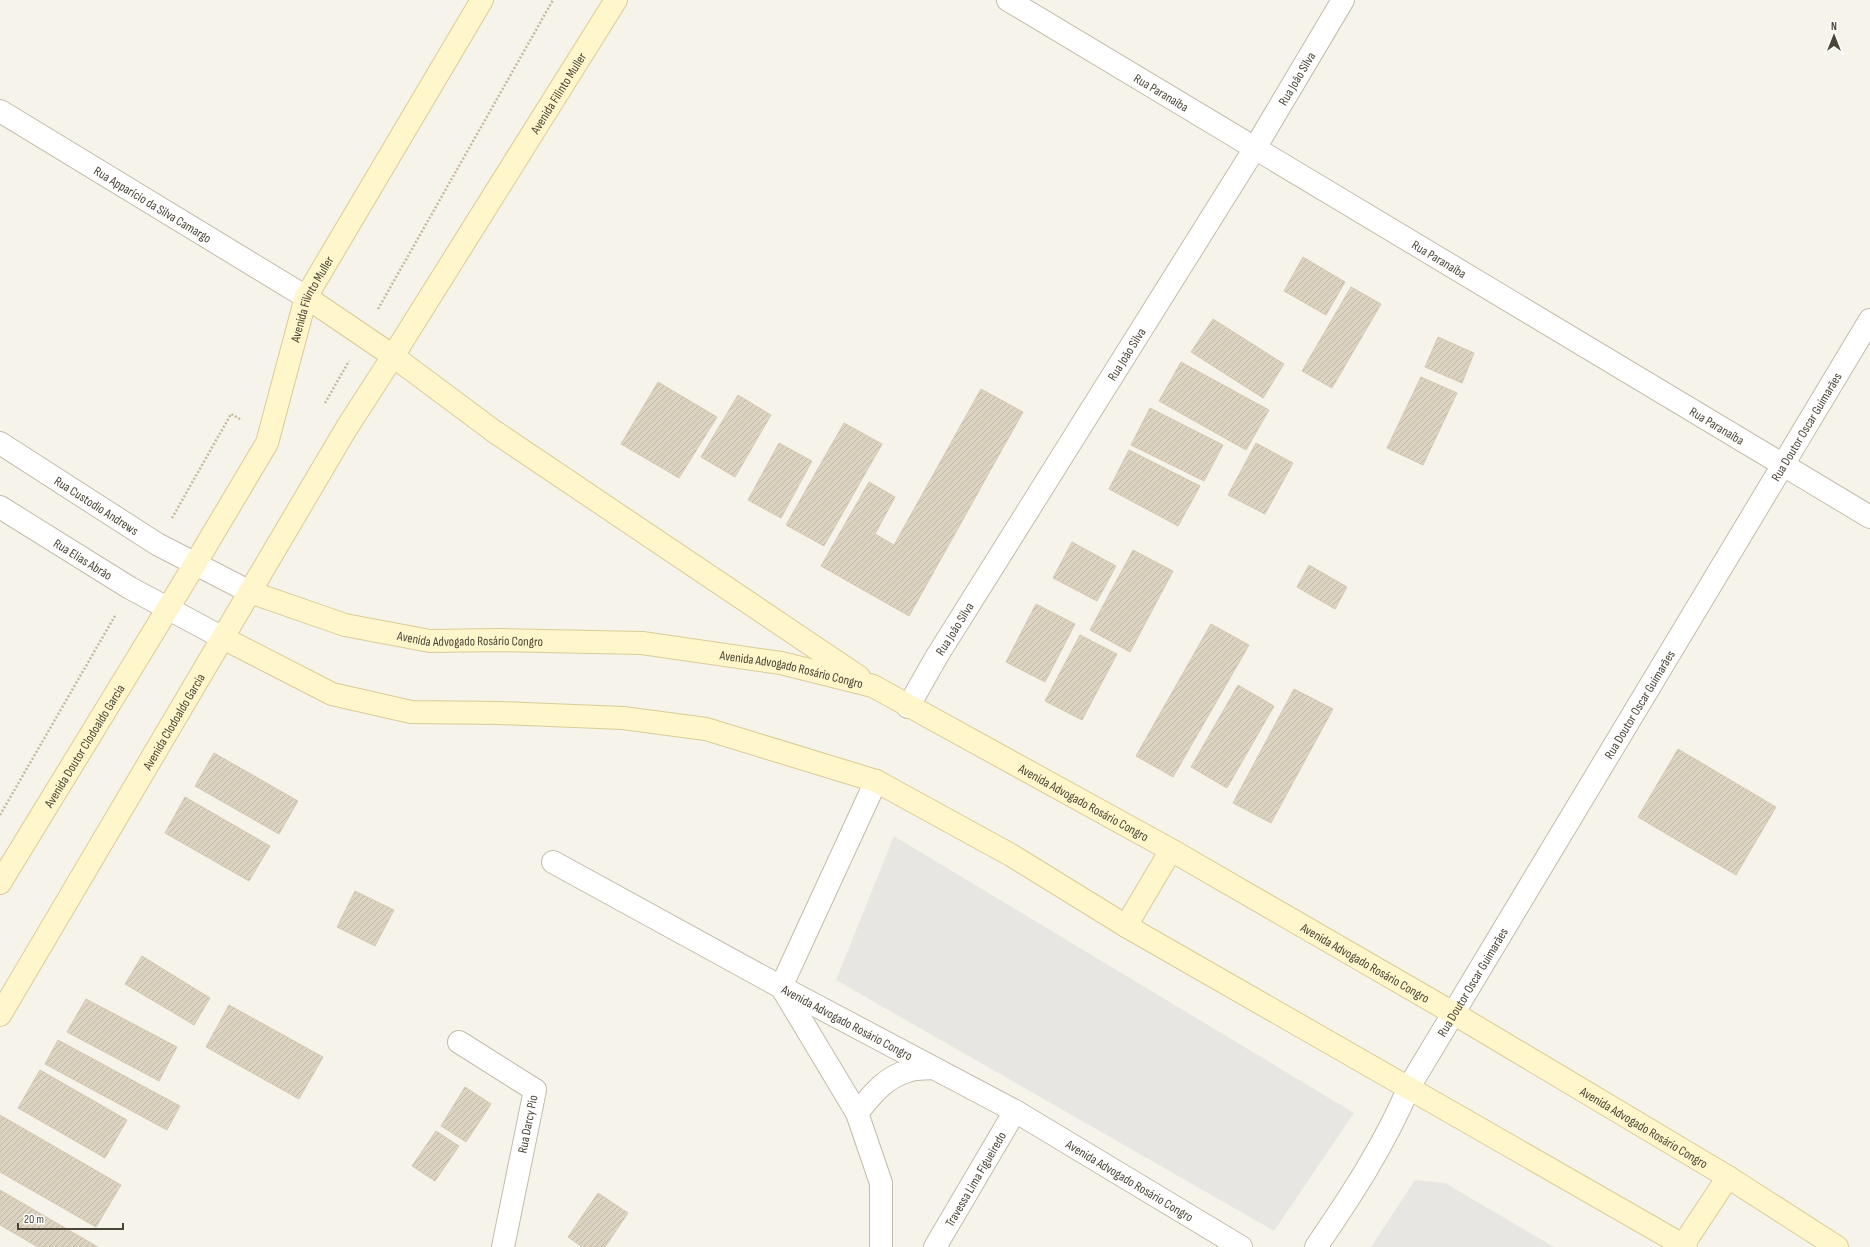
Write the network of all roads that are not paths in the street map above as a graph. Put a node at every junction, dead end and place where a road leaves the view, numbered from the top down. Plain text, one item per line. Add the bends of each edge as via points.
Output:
1 (482, 0) edge
2 (616, 0) edge
3 (1008, 0) edge
4 (1343, 0) edge
5 (0, 111) edge
6 (1255, 148) junction
7 (306, 297) junction
8 (1870, 320) edge
9 (393, 356) junction
10 (346, 429) joint
11 (0, 443) edge
12 (1783, 465) junction
13 (0, 507) edge
14 (1870, 517) edge
15 (195, 564) junction
16 (250, 592) junction
17 (168, 609) junction
18 (223, 638) junction
19 (874, 686) junction
20 (908, 706) junction
21 (876, 781) junction
22 (1171, 850) junction
23 (553, 862) dead end
24 (0, 883) edge
25 (1126, 926) junction
26 (782, 987) junction
27 (1453, 1013) junction
28 (0, 1015) edge
29 (459, 1042) dead end
30 (933, 1068) junction
31 (1409, 1087) junction
32 (1015, 1111) junction
33 (857, 1113) junction
34 (1728, 1177) junction
35 (1684, 1246) edge
36 (503, 1247) edge
37 (881, 1247) edge
38 (935, 1247) edge
39 (1242, 1247) edge
40 (1316, 1247) edge
41 (1837, 1247) edge

1 - 7 main road, Avenida Filinto Muller
2 - 9 main road, Avenida Filinto Muller
3 - 6 street, Rua Paranaíba
4 - 6 street, Rua João Silva
5 - 7 street, Rua Apparício da Silva Camargo
6 - 12 street, Rua Paranaíba
6 - 20 street, Rua João Silva
7 - 9 main road
7 - 15 main road, Avenida Filinto Muller via 267,443
8 - 12 street, Rua Doutor Oscar Guimarães
9 - 10 main road, Avenida Filinto Muller
9 - 19 main road via 495,432
10 - 16 main road, Avenida Clodoaldo Garcia
11 - 15 street, Rua Custodio Andrews via 157,544
12 - 14 street, Rua Paranaíba
12 - 27 street, Rua Doutor Oscar Guimarães
13 - 17 street, Rua Elias Abrão
15 - 16 street, Rua Custodio Andrews
15 - 17 main road, Avenida Filinto Muller
16 - 18 main road, Avenida Clodoaldo Garcia
16 - 19 main road, Avenida Advogado Rosário Congro via 346,626 430,641 642,643 782,662
17 - 18 street, Rua Elias Abrão
17 - 24 main road, Avenida Doutor Clodoaldo Garcia
18 - 21 main road via 332,694 411,712 622,718 706,728
18 - 28 main road, Avenida Clodoaldo Garcia
19 - 20 main road, Avenida Advogado Rosário Congro
20 - 22 main road, Avenida Advogado Rosário Congro
21 - 25 main road via 1011,855
21 - 26 street
22 - 25 main road
22 - 27 main road, Avenida Advogado Rosário Congro
23 - 26 street, Avenida Advogado Rosário Congro
25 - 31 main road
26 - 30 street, Avenida Advogado Rosário Congro
26 - 33 street
27 - 31 street, Rua Doutor Oscar Guimarães
27 - 34 main road, Avenida Advogado Rosário Congro
29 - 36 street, Rua Darcy Pio via 535,1090
30 - 32 street, Avenida Advogado Rosário Congro
30 - 33 street via 908,1071 893,1077 877,1089
31 - 35 main road
31 - 40 street, Rua Doutor Oscar Guimarães via 1396,1118 1349,1198
32 - 38 street, Travessa Lima Figueiredo
32 - 39 street, Avenida Advogado Rosário Congro
33 - 37 street via 881,1184
34 - 35 main road
34 - 41 main road, Avenida Advogado Rosário Congro

